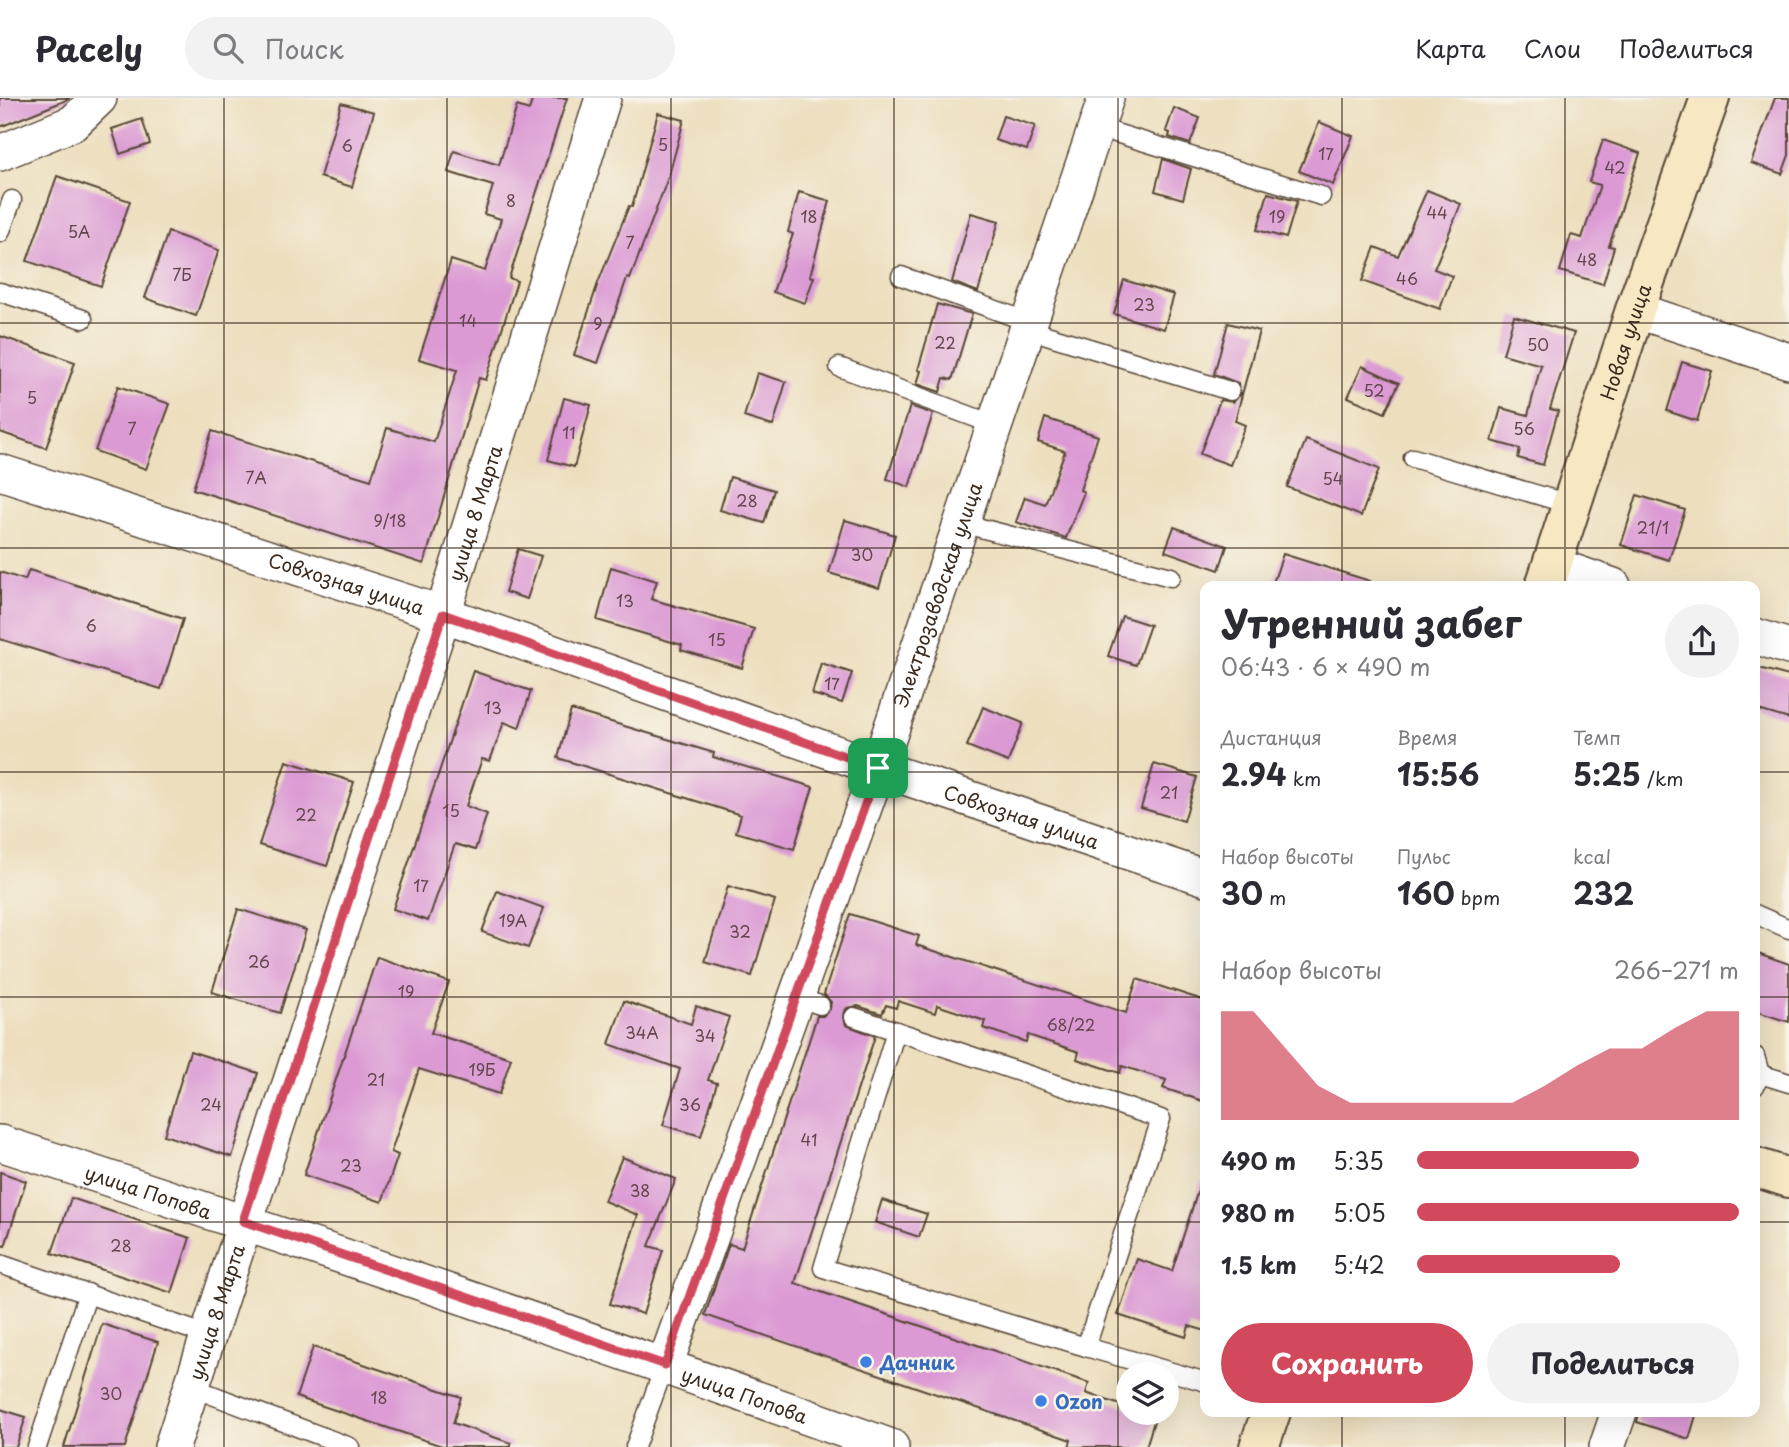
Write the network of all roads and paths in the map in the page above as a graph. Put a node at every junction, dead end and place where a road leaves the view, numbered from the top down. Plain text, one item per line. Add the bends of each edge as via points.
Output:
1 (99, 98) edge
2 (603, 98) edge
3 (1710, 98) edge
4 (1101, 112) edge
5 (0, 153) edge
6 (1321, 196) dead end
7 (12, 200) dead end
8 (0, 233) edge
9 (901, 276) dead end
10 (0, 292) edge
11 (1635, 310) junction
12 (83, 319) dead end
13 (1028, 326) junction
14 (1789, 361) edge
15 (839, 367) dead end
16 (1230, 391) dead end
17 (995, 425) junction
18 (1413, 458) dead end
19 (0, 472) edge
20 (1572, 505) junction
21 (961, 523) junction
22 (1549, 576) edge
23 (1171, 577) dead end
24 (1581, 581) edge
25 (443, 614) junction
26 (1760, 638) edge
27 (1789, 647) edge
28 (878, 768) junction
29 (1200, 876) edge
30 (1760, 916) edge
31 (1789, 929) edge
32 (854, 1017) dead end
33 (896, 1031) junction
34 (1760, 1080) edge
35 (1789, 1083) edge
36 (0, 1143) edge
37 (1760, 1169) edge
38 (1789, 1178) edge
39 (243, 1221) junction
40 (0, 1264) edge
41 (88, 1293) junction
42 (207, 1335) junction
43 (1086, 1347) junction
44 (665, 1365) junction
45 (1200, 1380) edge
46 (191, 1387) junction
47 (1269, 1417) edge
48 (1617, 1417) edge
49 (328, 1444) edge
50 (37, 1447) edge
51 (172, 1447) edge
52 (350, 1447) edge
53 (635, 1447) edge
54 (891, 1447) edge
55 (1259, 1447) edge
56 (1607, 1447) edge

1 - 5 street via 73,123
2 - 25 street, улица 8 Марта
3 - 11 street, Новая улица
4 - 6 lane
4 - 13 street, Электрозаводская улица
7 - 8 lane
9 - 13 lane
10 - 12 lane
11 - 14 street
11 - 20 street, Новая улица
13 - 16 lane
13 - 17 street, Электрозаводская улица
15 - 17 lane
17 - 21 street, Электрозаводская улица
18 - 20 lane
19 - 25 street, Совхозная улица
20 - 22 street, Новая улица
21 - 23 lane
21 - 28 street, Электрозаводская улица
22 - 24 street
25 - 28 street, Совхозная улица
25 - 39 street, улица 8 Марта
26 - 27 street
28 - 29 street, Совхозная улица
28 - 44 street, Электрозаводская улица via 808,1001
30 - 31 lane
32 - 33 lane
33 - 43 lane via 1161,1119
33 - 43 lane via 823,1268
34 - 35 lane
36 - 39 street, улица Попова
37 - 38 street
39 - 42 street, улица 8 Марта
39 - 44 street, улица Попова
40 - 41 lane
41 - 42 lane
41 - 50 lane
42 - 46 street, улица 8 Марта
43 - 45 lane
44 - 53 lane
44 - 54 street, улица Попова
46 - 49 lane
46 - 51 street, улица 8 Марта
47 - 55 street
48 - 56 street
49 - 52 lane

